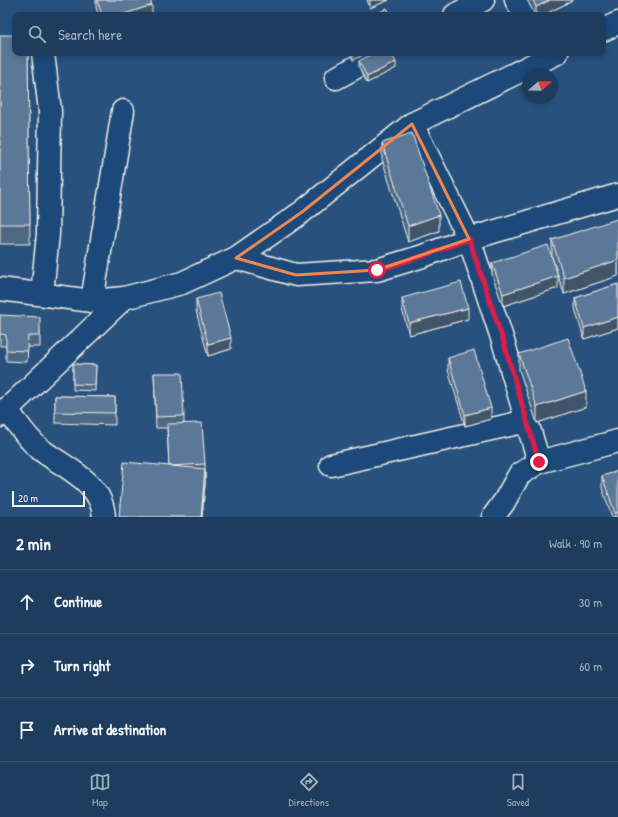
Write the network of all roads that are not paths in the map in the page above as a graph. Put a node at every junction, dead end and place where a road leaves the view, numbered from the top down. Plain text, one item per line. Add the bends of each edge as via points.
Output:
1 (483, 0) edge
2 (516, 0) edge
3 (461, 12) edge
4 (522, 12) edge
5 (618, 23) edge
6 (606, 29) edge
7 (43, 56) edge
8 (376, 56) edge
9 (546, 56) edge
10 (336, 78) dead end
11 (123, 111) dead end
12 (412, 124) junction
13 (618, 196) edge
14 (469, 239) junction
15 (236, 258) junction
16 (0, 289) edge
17 (42, 294) junction
18 (124, 298) junction
19 (92, 301) junction
20 (3, 412) edge
21 (527, 421) junction
22 (618, 441) edge
23 (539, 462) junction
24 (331, 465) dead end
25 (104, 517) edge
26 (493, 517) edge

1 - 3 street
2 - 4 street
5 - 6 street
7 - 17 street via 50,111 48,234
8 - 10 street
9 - 12 street
11 - 19 street
12 - 14 street
12 - 15 street via 302,212
13 - 14 street
14 - 15 street via 377,270 296,276
14 - 21 street
15 - 18 street via 182,283
16 - 17 street
17 - 19 street
18 - 19 street
18 - 20 street
20 - 25 street via 39,448 61,462 98,494
21 - 23 street
21 - 24 street
22 - 23 street
23 - 26 street via 519,475

